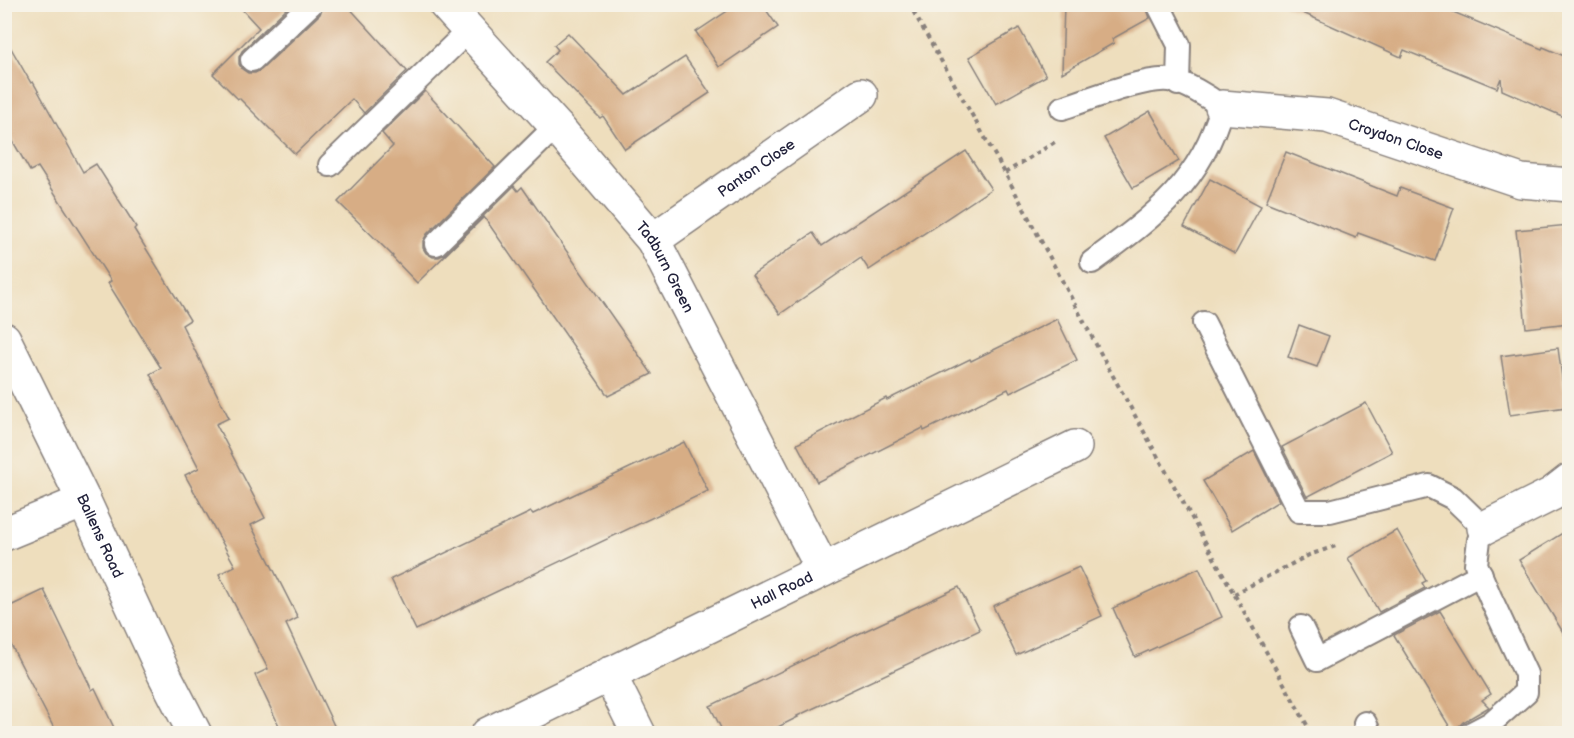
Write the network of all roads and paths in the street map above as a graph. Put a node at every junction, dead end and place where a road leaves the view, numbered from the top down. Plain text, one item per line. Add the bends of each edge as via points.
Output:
1 (311, 4) edge
2 (445, 4) edge
3 (909, 4) edge
4 (1158, 4) edge
5 (468, 31) junction
6 (252, 60) dead end
7 (1178, 84) junction
8 (861, 95) dead end
9 (1222, 107) junction
10 (1062, 108) dead end
11 (556, 126) junction
12 (330, 165) dead end
13 (1569, 185) edge
14 (653, 240) junction
15 (436, 244) dead end
16 (1092, 262) dead end
17 (1204, 323) dead end
18 (4, 339) edge
19 (1075, 447) dead end
20 (1569, 480) edge
21 (84, 501) junction
22 (1484, 528) junction
23 (4, 534) edge
24 (1341, 544) dead end
25 (823, 570) junction
26 (1481, 574) junction
27 (1234, 594) junction
28 (1301, 627) dead end
29 (609, 675) junction
30 (195, 734) edge
31 (488, 734) edge
32 (639, 734) edge
33 (1312, 734) edge
34 (1470, 734) edge

1 - 6 lane
2 - 5 street, Tadburn Green
3 - 27 path via 1005,172
4 - 7 lane via 1179,45
5 - 11 street, Tadburn Green
5 - 12 lane
7 - 9 lane via 1206,94
7 - 10 lane via 1169,80 1139,83
8 - 14 street, Panton Close
9 - 13 street, Croydon Close via 1328,116 1521,181
9 - 16 lane via 1202,158 1178,192
11 - 14 street, Tadburn Green
11 - 15 lane
14 - 25 street, Tadburn Green
17 - 22 lane via 1299,512 1330,511 1429,486 1453,498
18 - 21 street, Ballens Road
19 - 25 street, Hall Road
20 - 22 street via 1552,494
21 - 23 street
21 - 30 street, Ballens Road
22 - 26 lane via 1476,564
24 - 27 path via 1309,555
25 - 29 street, Hall Road
26 - 28 lane via 1317,660
26 - 34 lane via 1526,674 1526,692 1491,723
27 - 33 path
29 - 31 street, Hall Road
29 - 32 street

